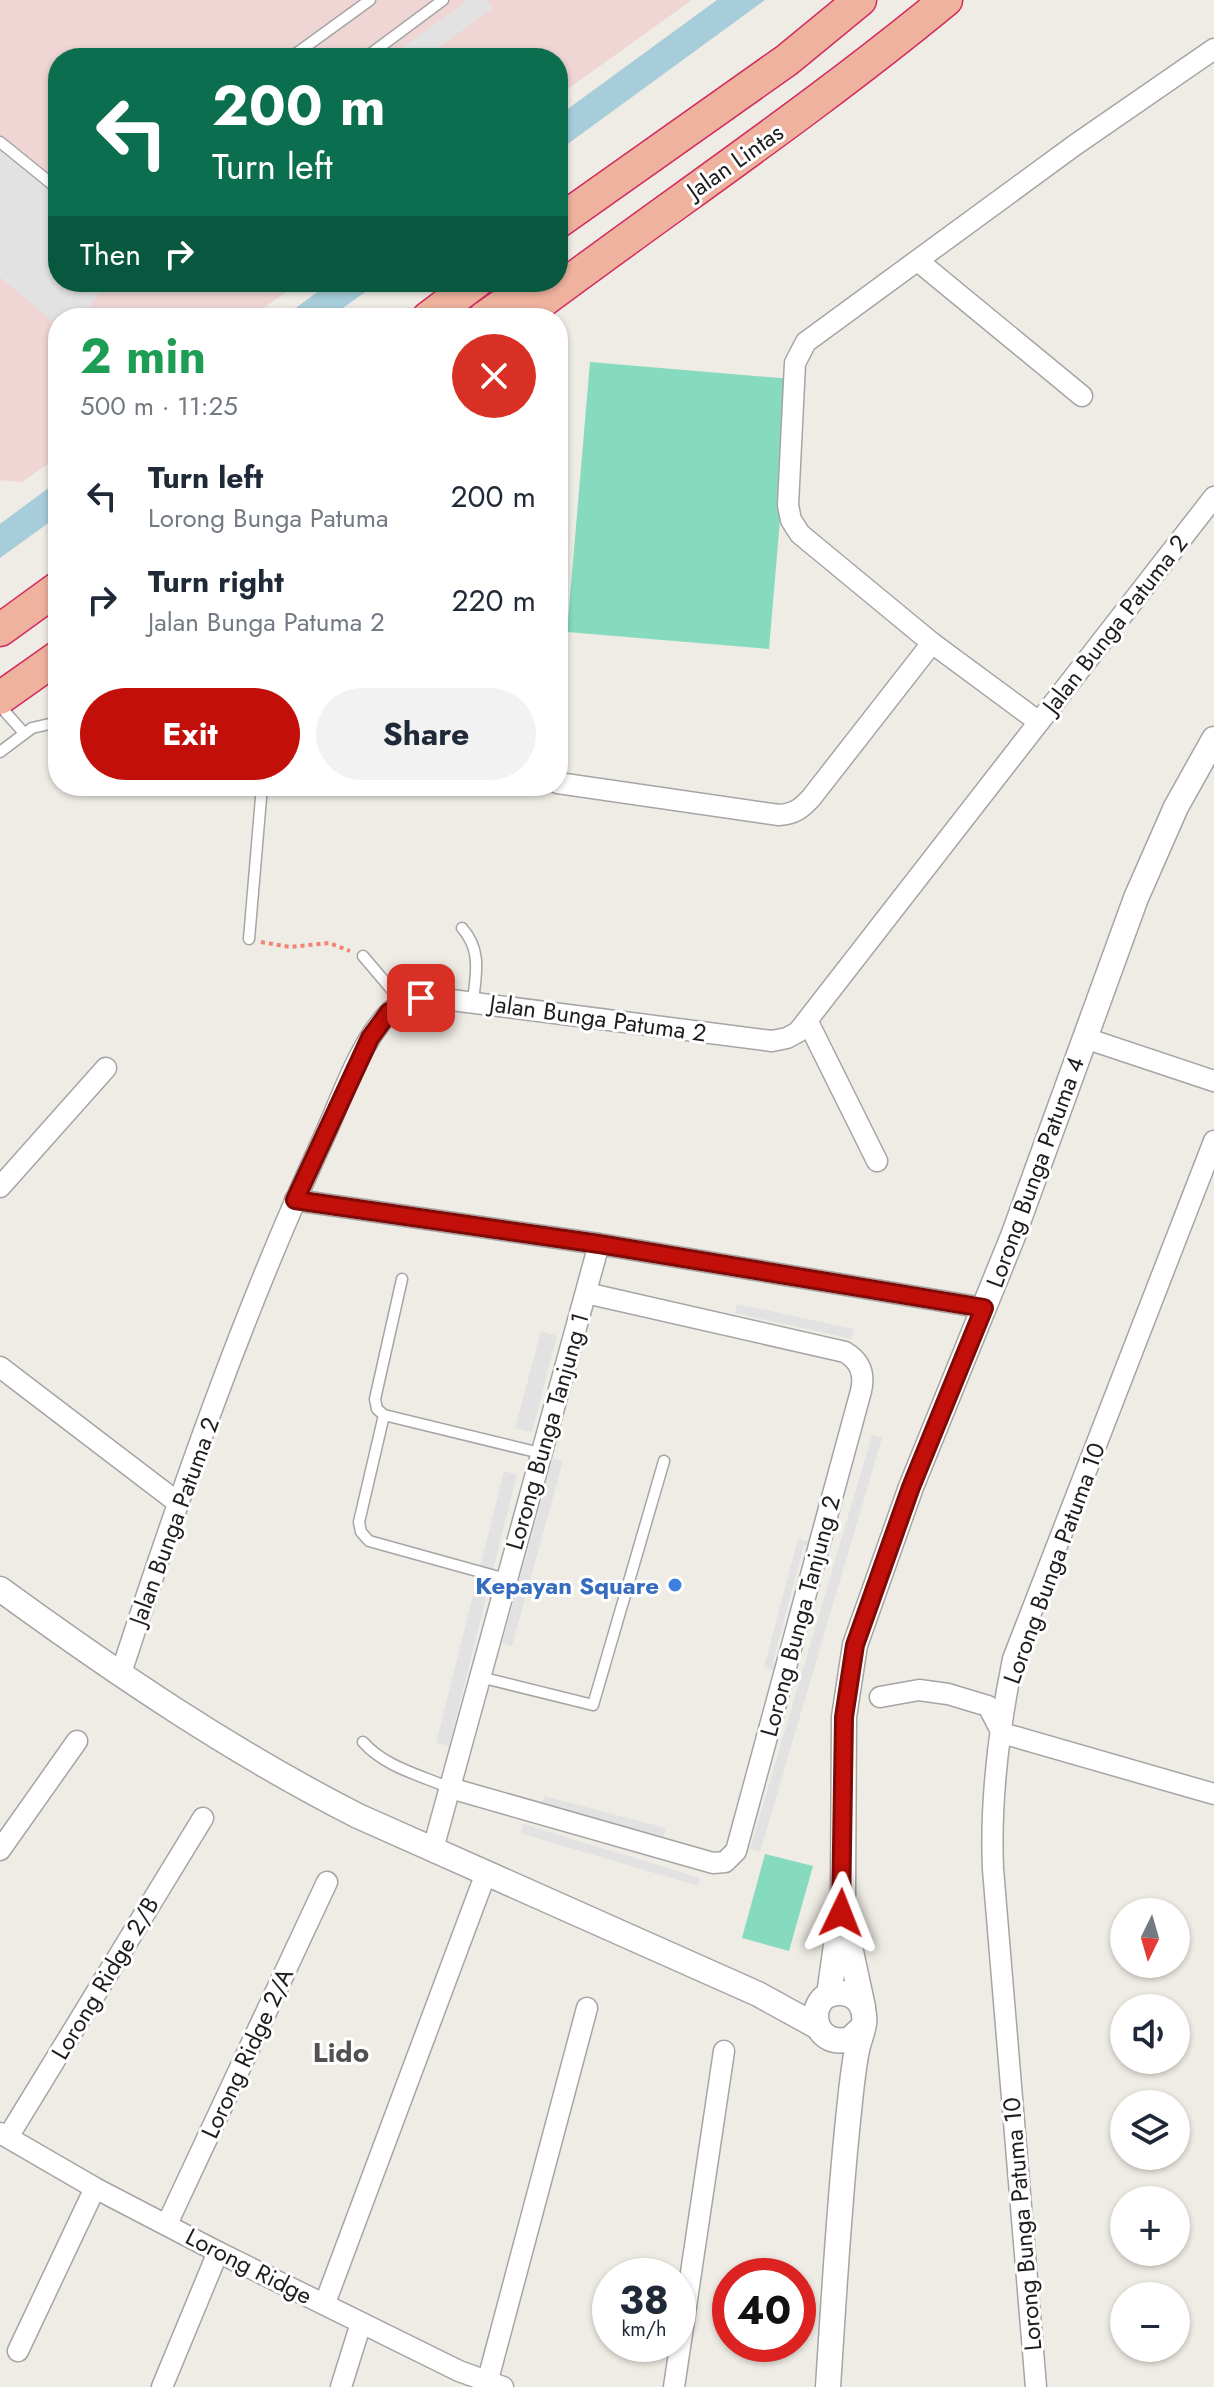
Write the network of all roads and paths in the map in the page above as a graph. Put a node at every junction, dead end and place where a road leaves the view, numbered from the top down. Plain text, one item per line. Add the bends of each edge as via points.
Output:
1 (370, 0) edge
2 (443, 0) edge
3 (860, 0) edge
4 (946, 0) edge
5 (304, 48) edge
6 (378, 48) edge
7 (1214, 49) edge
8 (1197, 62) junction
9 (1214, 75) edge
10 (0, 142) edge
11 (48, 181) edge
12 (568, 215) edge
13 (918, 261) junction
14 (572, 272) edge
15 (463, 292) edge
16 (522, 292) edge
17 (549, 292) edge
18 (442, 308) edge
19 (498, 308) edge
20 (531, 308) edge
21 (1082, 396) dead end
22 (1214, 497) edge
23 (48, 595) edge
24 (0, 630) edge
25 (932, 643) junction
26 (48, 672) edge
27 (0, 698) edge
28 (0, 706) edge
29 (1039, 722) junction
30 (48, 723) edge
31 (24, 733) junction
32 (1214, 739) edge
33 (0, 752) edge
34 (568, 784) edge
35 (261, 796) edge
36 (462, 928) dead end
37 (249, 939) joint
38 (363, 956) joint
39 (473, 1001) junction
40 (403, 1003) junction
41 (808, 1022) junction
42 (1085, 1038) junction
43 (106, 1068) dead end
44 (1214, 1081) edge
45 (1214, 1141) edge
46 (877, 1161) dead end
47 (0, 1187) edge
48 (295, 1200) junction
49 (599, 1244) junction
50 (402, 1279) dead end
51 (586, 1293) junction
52 (984, 1308) junction
53 (0, 1367) edge
54 (384, 1415) junction
55 (540, 1453) junction
56 (664, 1461) dead end
57 (177, 1502) junction
58 (506, 1579) junction
59 (0, 1589) edge
60 (121, 1673) junction
61 (480, 1677) junction
62 (880, 1697) dead end
63 (1002, 1733) junction
64 (77, 1741) dead end
65 (363, 1742) dead end
66 (450, 1788) junction
67 (1214, 1794) edge
68 (203, 1818) dead end
69 (433, 1849) junction
70 (0, 1850) edge
71 (486, 1873) junction
72 (327, 1882) dead end
73 (843, 1895) junction
74 (758, 1994) junction
75 (825, 1998) junction
76 (587, 2008) dead end
77 (863, 2017) junction
78 (822, 2032) junction
79 (724, 2051) dead end
80 (847, 2125) junction
81 (4, 2135) edge
82 (95, 2188) junction
83 (167, 2224) junction
84 (218, 2252) junction
85 (325, 2303) junction
86 (361, 2323) junction
87 (18, 2351) dead end
88 (492, 2386) edge
89 (162, 2387) edge
90 (341, 2387) edge
91 (674, 2387) edge
92 (828, 2387) edge
93 (1036, 2387) edge

1 - 5 lane
2 - 6 lane
3 - 12 highway via 787,60
4 - 14 highway, Jalan Lintas via 820,101
7 - 8 street
8 - 9 street
8 - 13 street
10 - 11 lane
13 - 21 street
13 - 25 street via 800,351 795,363 788,505 800,534
15 - 18 highway
16 - 19 highway
17 - 20 highway, Jalan Lintas
22 - 29 street, Jalan Bunga Patuma 2
23 - 24 highway
25 - 29 street
25 - 34 street via 811,798 791,814
26 - 27 highway
28 - 31 lane
29 - 41 street, Jalan Bunga Patuma 2
30 - 31 lane
31 - 33 lane
32 - 42 street, Lorong Bunga Patuma 4 via 1154,855
35 - 37 lane
36 - 39 lane via 476,952
37 - 38 path via 290,947 329,943
38 - 40 lane
39 - 40 street, Jalan Bunga Patuma 2 via 421,998
39 - 41 street, Jalan Bunga Patuma 2 via 772,1041 787,1038
40 - 48 street, Jalan Bunga Patuma 2 via 389,1012 370,1038
41 - 46 street
42 - 44 street
42 - 52 street, Lorong Bunga Patuma 4
43 - 47 street
45 - 63 street, Lorong Bunga Patuma 10 via 1013,1659
48 - 49 street
48 - 57 street, Jalan Bunga Patuma 2
49 - 51 street, Lorong Bunga Tanjung 1
49 - 52 street
50 - 54 lane via 375,1399
51 - 55 street, Lorong Bunga Tanjung 1
51 - 66 street, Lorong Bunga Tanjung 2 via 845,1352 863,1375 736,1851 725,1862 713,1863
52 - 73 street, Lorong Bunga Patuma 4 via 911,1487 855,1645 844,1717
53 - 57 street
54 - 55 lane
54 - 58 lane via 359,1522 365,1537
55 - 58 street, Lorong Bunga Tanjung 1
56 - 61 lane via 593,1705
57 - 60 street, Jalan Bunga Patuma 2
58 - 61 street, Lorong Bunga Tanjung 1
59 - 60 street
60 - 69 street via 315,1794
61 - 66 street, Lorong Bunga Tanjung 1
62 - 63 street via 919,1690 948,1694 988,1706
63 - 67 street
63 - 93 street, Lorong Bunga Patuma 10 via 993,1796 993,1869
64 - 70 street
65 - 66 lane via 386,1761
66 - 69 street, Lorong Bunga Tanjung 1
68 - 81 street, Lorong Ridge 2/B
69 - 71 street
71 - 74 street
71 - 85 street
72 - 83 street, Lorong Ridge 2/A
73 - 75 street
73 - 77 street
74 - 75 street
74 - 78 street
75 - 77 street via 848,1994
75 - 78 street via 816,2013
76 - 88 street
77 - 78 street via 850,2039 838,2041
77 - 80 street
78 - 80 street via 838,2057
79 - 91 street
80 - 92 street
81 - 82 street, Lorong Ridge
82 - 83 street, Lorong Ridge
82 - 87 street
83 - 84 street, Lorong Ridge
84 - 85 street, Lorong Ridge
84 - 89 street
85 - 86 street, Lorong Ridge
86 - 88 street, Lorong Ridge
86 - 90 street

